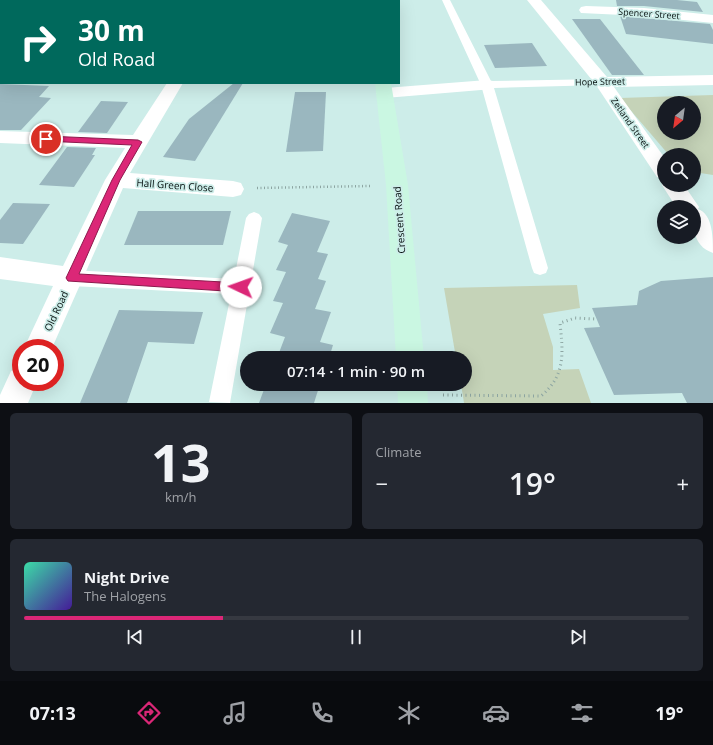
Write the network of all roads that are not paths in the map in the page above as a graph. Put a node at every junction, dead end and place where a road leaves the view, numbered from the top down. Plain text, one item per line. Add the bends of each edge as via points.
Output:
1 (446, 0) edge
2 (534, 0) edge
3 (586, 10) dead end
4 (713, 19) edge
5 (713, 80) edge
6 (602, 82) junction
7 (174, 84) edge
8 (487, 85) junction
9 (384, 88) edge
10 (0, 137) edge
11 (138, 142) junction
12 (657, 162) edge
13 (116, 180) junction
14 (233, 189) road end
15 (254, 218) dead end
16 (701, 226) edge
17 (713, 243) edge
18 (0, 268) edge
19 (540, 268) dead end
20 (71, 278) junction
21 (241, 287) junction
22 (42, 339) edge
23 (409, 351) edge
24 (18, 391) edge
25 (220, 402) edge
26 (12, 403) edge

1 - 8 lane
2 - 6 street, Zetland Street
3 - 4 street, Spencer Street via 644,12
5 - 6 street, Hope Street
6 - 8 lane, Hope Street
6 - 12 street, Zetland Street
7 - 11 street, Old Road
8 - 9 street
8 - 19 lane
9 - 23 main road, Crescent Road via 397,185
10 - 11 street
11 - 13 street, Old Road
13 - 14 street, Hall Green Close
13 - 20 street, Old Road
15 - 21 lane
16 - 17 street
18 - 20 street
20 - 21 lane
20 - 22 street, Old Road
21 - 25 lane
24 - 26 street

